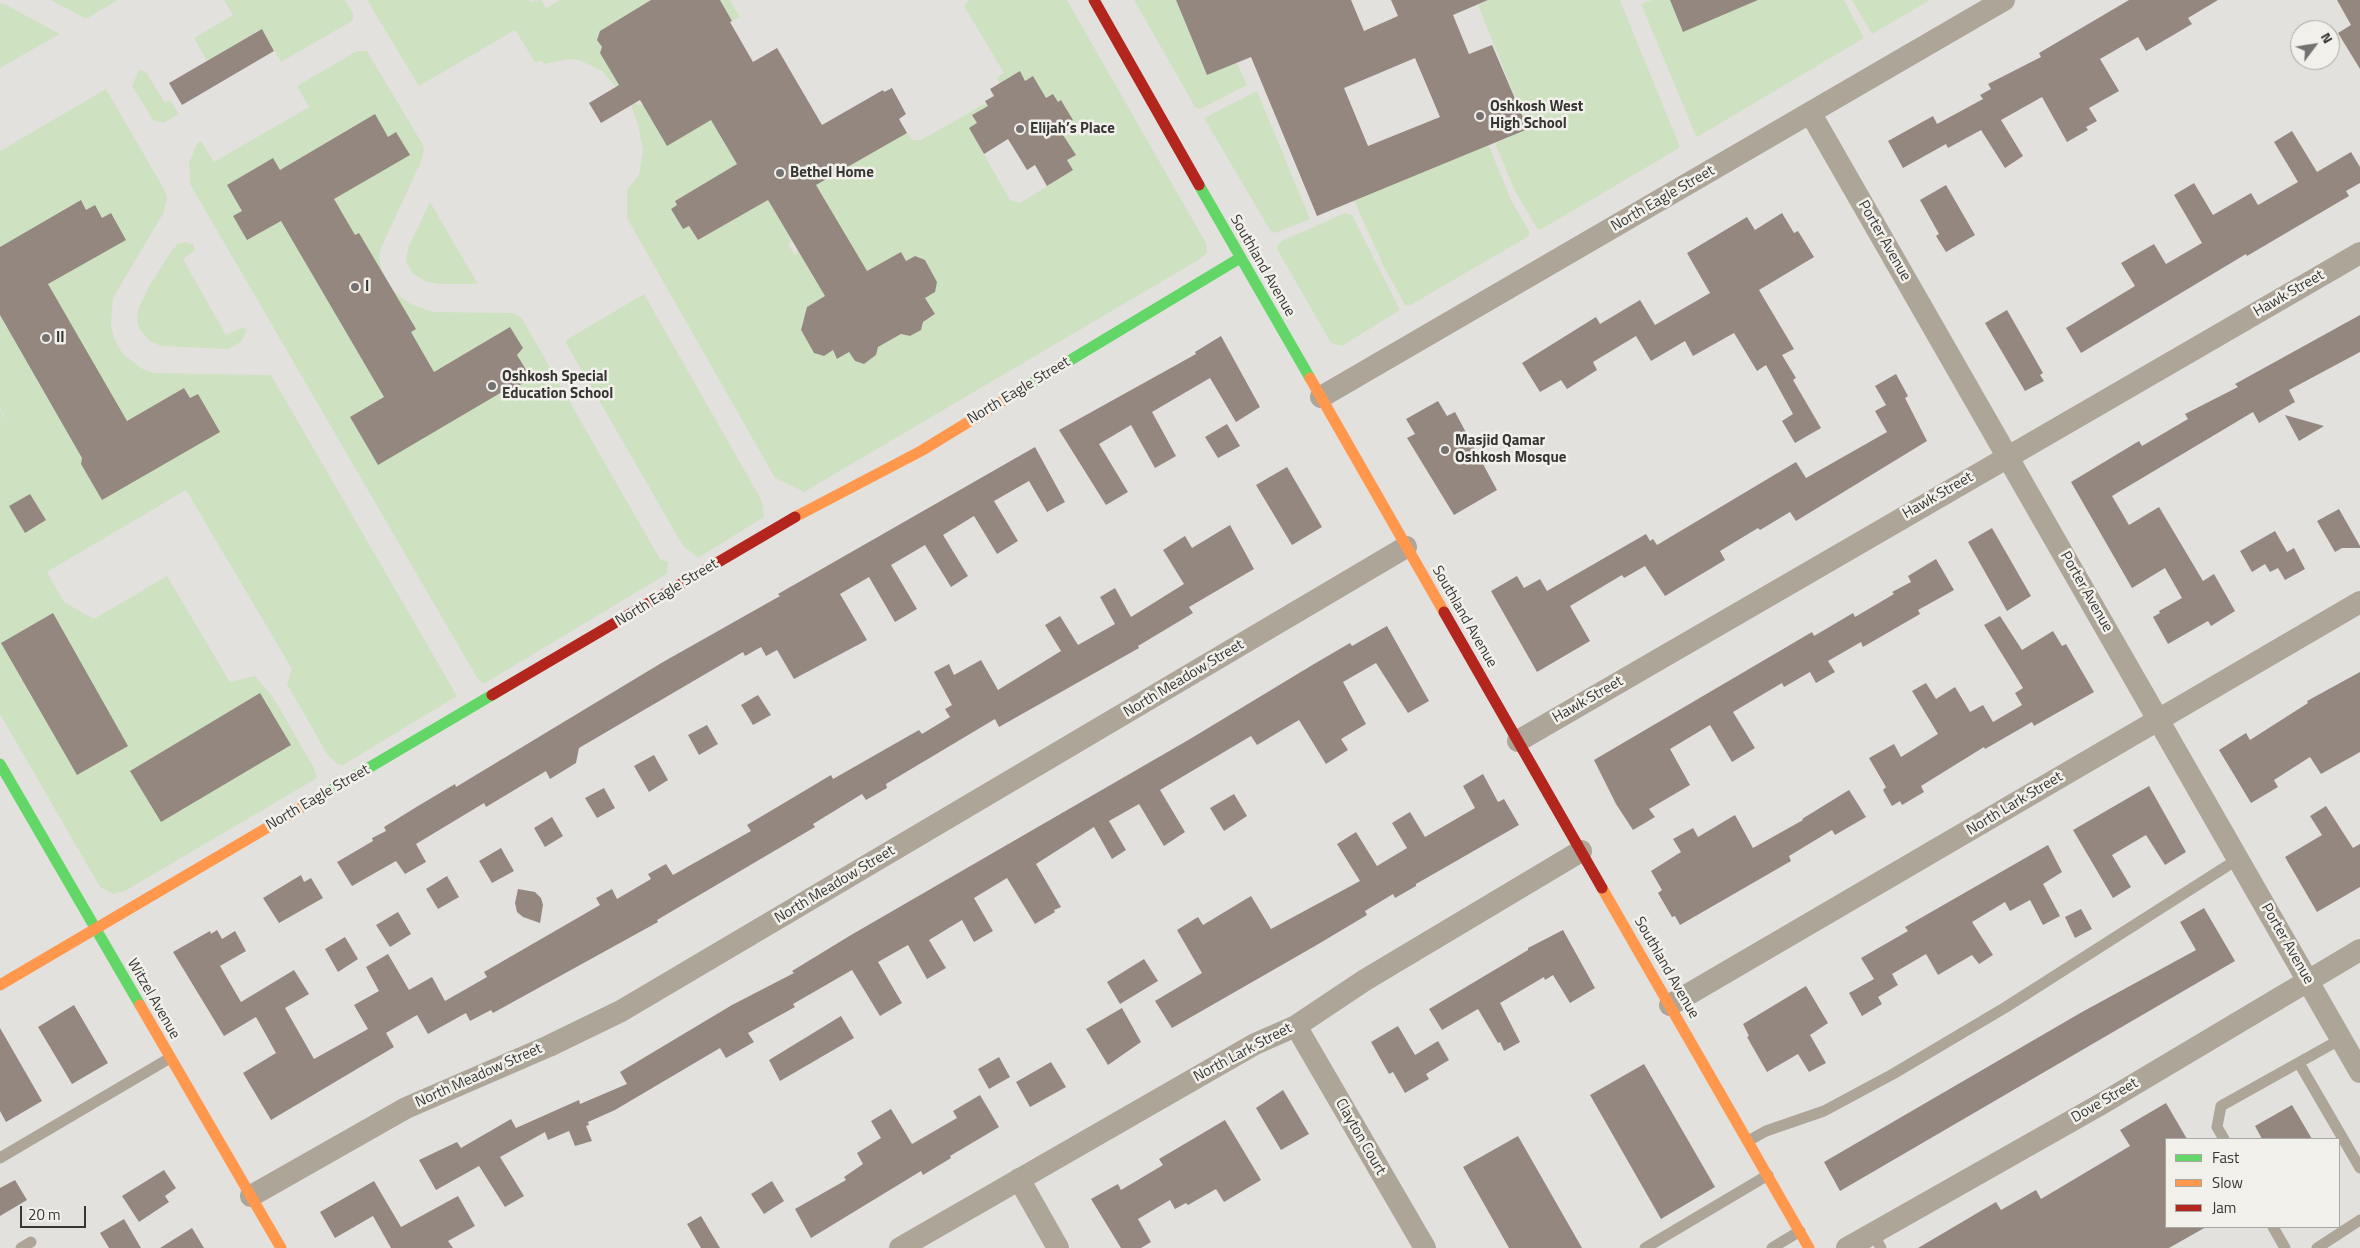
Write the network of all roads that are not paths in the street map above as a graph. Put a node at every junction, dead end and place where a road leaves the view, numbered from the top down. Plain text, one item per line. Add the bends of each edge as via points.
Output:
1 (1094, 0) edge
2 (2004, 0) edge
3 (1811, 114) junction
4 (2360, 253) edge
5 (1240, 258) junction
6 (1321, 397) junction
7 (2008, 455) junction
8 (1406, 547) junction
9 (2360, 602) edge
10 (2158, 719) junction
11 (1518, 741) junction
12 (0, 764) edge
13 (1581, 851) junction
14 (2238, 859) junction
15 (95, 928) junction
16 (2360, 950) edge
17 (2308, 980) junction
18 (0, 985) edge
19 (1670, 1005) junction
20 (1296, 1026) junction
21 (2341, 1039) junction
22 (170, 1058) junction
23 (2299, 1062) junction
24 (2360, 1072) edge
25 (2223, 1138) edge
26 (1748, 1141) junction
27 (0, 1158) edge
28 (2360, 1168) edge
29 (1768, 1176) junction
30 (1019, 1179) junction
31 (251, 1196) junction
32 (2360, 1220) edge
33 (2274, 1228) edge
34 (1800, 1231) junction
35 (1877, 1241) edge
36 (281, 1248) edge
37 (900, 1248) edge
38 (1058, 1248) edge
39 (1424, 1248) edge
40 (1645, 1248) edge
41 (1772, 1248) edge
42 (1809, 1248) edge
43 (1847, 1248) edge
44 (2285, 1248) edge
45 (2316, 1248) edge

1 - 5 street, Southland Avenue
2 - 3 street, North Eagle Street
3 - 6 street, North Eagle Street
3 - 7 street, Porter Avenue
4 - 7 street, Hawk Street
5 - 6 street, Southland Avenue
5 - 15 street, North Eagle Street via 921,451 823,500
6 - 8 street, Southland Avenue
7 - 10 street, Porter Avenue
7 - 11 street, Hawk Street
8 - 11 street, Southland Avenue
8 - 31 street, North Meadow Street via 621,1011 406,1108
9 - 10 street, North Lark Street
10 - 14 street, Porter Avenue
10 - 19 street, North Lark Street
11 - 13 street, Southland Avenue
12 - 15 street, Witzel Avenue
13 - 19 street, Southland Avenue
13 - 20 street, North Lark Street via 1365,980
14 - 17 street, Porter Avenue
14 - 26 lane via 2006,1007 1893,1074 1824,1111 1766,1131
15 - 18 street, North Eagle Street
15 - 22 street, Witzel Avenue
16 - 17 street, Dove Street
17 - 21 street, Porter Avenue
17 - 35 street, Dove Street
19 - 26 street, Southland Avenue
20 - 30 street, North Lark Street via 1255,1044
20 - 39 street, Clayton Court
21 - 23 lane
21 - 24 street, Porter Avenue
22 - 27 lane
22 - 31 street, Witzel Avenue
23 - 25 lane via 2221,1106 2217,1127
23 - 28 lane
26 - 29 street, Southland Avenue
29 - 34 street, Southland Avenue
29 - 40 lane
30 - 37 street, North Lark Street
30 - 38 street
31 - 36 street, Witzel Avenue
32 - 45 lane
33 - 44 lane
34 - 41 lane
34 - 42 street, Southland Avenue
35 - 43 street, Dove Street

